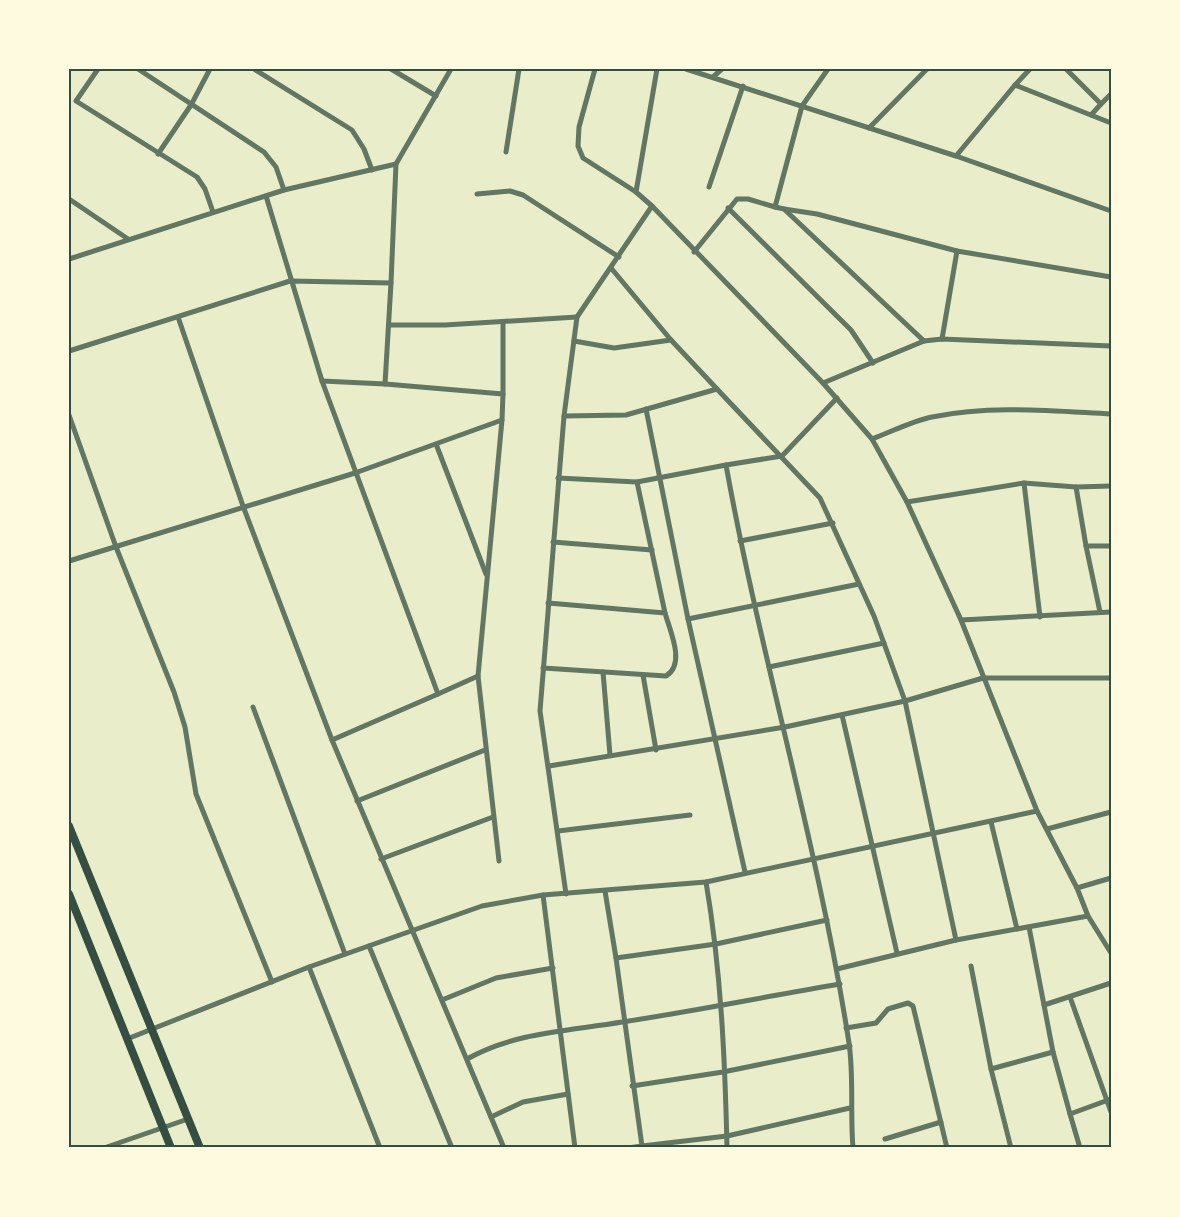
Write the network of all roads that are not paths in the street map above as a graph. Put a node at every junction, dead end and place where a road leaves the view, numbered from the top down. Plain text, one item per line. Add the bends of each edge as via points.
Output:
1 (98, 69) edge
2 (138, 69) edge
3 (210, 69) edge
4 (254, 69) edge
5 (391, 69) edge
6 (451, 69) edge
7 (519, 69) edge
8 (595, 69) edge
9 (657, 69) edge
10 (686, 69) edge
11 (722, 69) edge
12 (828, 69) edge
13 (927, 69) edge
14 (1030, 69) edge
15 (1066, 69) edge
16 (714, 76) junction
17 (1015, 85) junction
18 (743, 86) junction
19 (1111, 94) edge
20 (436, 96) junction
21 (69, 97) edge
22 (76, 101) junction
23 (1101, 104) junction
24 (191, 105) junction
25 (802, 106) junction
26 (1091, 115) junction
27 (1111, 123) edge
28 (869, 128) junction
29 (506, 152) dead end
30 (158, 154) junction
31 (956, 156) junction
32 (396, 164) junction
33 (372, 170) junction
34 (709, 188) dead end
35 (284, 190) junction
36 (636, 192) junction
37 (477, 194) dead end
38 (266, 196) junction
39 (69, 199) edge
40 (652, 207) junction
41 (775, 207) junction
42 (728, 208) junction
43 (784, 209) junction
44 (1111, 211) edge
45 (213, 212) junction
46 (128, 239) junction
47 (957, 251) junction
48 (694, 252) junction
49 (619, 257) junction
50 (69, 259) edge
51 (611, 268) junction
52 (1111, 277) edge
53 (290, 281) junction
54 (391, 283) junction
55 (178, 316) junction
56 (577, 317) junction
57 (503, 323) junction
58 (388, 325) junction
59 (942, 339) junction
60 (671, 340) junction
61 (574, 341) junction
62 (924, 341) junction
63 (1111, 346) edge
64 (69, 351) edge
65 (873, 363) junction
66 (322, 381) junction
67 (823, 383) junction
68 (385, 384) junction
69 (717, 389) junction
70 (502, 394) junction
71 (837, 398) junction
72 (646, 410) junction
73 (1111, 414) edge
74 (69, 415) edge
75 (564, 417) junction
76 (502, 420) junction
77 (872, 439) junction
78 (436, 444) junction
79 (782, 456) junction
80 (726, 465) junction
81 (355, 472) junction
82 (659, 477) junction
83 (558, 478) junction
84 (637, 482) junction
85 (1024, 483) junction
86 (1111, 486) edge
87 (1076, 487) junction
88 (908, 501) junction
89 (243, 506) junction
90 (833, 523) junction
91 (740, 541) junction
92 (553, 542) junction
93 (1086, 546) junction
94 (1111, 546) edge
95 (116, 547) junction
96 (652, 550) junction
97 (69, 561) edge
98 (487, 575) junction
99 (859, 584) junction
100 (548, 603) junction
101 (753, 604) junction
102 (1100, 612) junction
103 (1111, 612) edge
104 (665, 613) junction
105 (1040, 617) junction
106 (688, 619) junction
107 (961, 620) junction
108 (884, 643) junction
109 (769, 667) junction
110 (543, 668) junction
111 (603, 672) junction
112 (643, 675) junction
113 (478, 676) junction
114 (983, 678) junction
115 (1111, 678) edge
116 (438, 694) junction
117 (905, 701) junction
118 (253, 707) dead end
119 (842, 715) junction
120 (785, 727) junction
121 (332, 740) junction
122 (717, 740) junction
123 (485, 750) junction
124 (656, 750) junction
125 (610, 755) junction
126 (549, 766) junction
127 (357, 801) junction
128 (1037, 811) junction
129 (1111, 812) edge
130 (690, 815) dead end
131 (493, 817) junction
132 (991, 822) junction
133 (69, 826) edge
134 (1047, 829) junction
135 (558, 831) junction
136 (932, 835) junction
137 (873, 847) junction
138 (812, 858) junction
139 (381, 859) junction
140 (499, 861) dead end
141 (745, 872) junction
142 (1111, 878) edge
143 (706, 882) junction
144 (1077, 888) junction
145 (605, 891) junction
146 (69, 894) edge
147 (566, 894) junction
148 (543, 895) junction
149 (1088, 916) junction
150 (827, 920) junction
151 (1029, 927) junction
152 (1017, 929) junction
153 (410, 930) junction
154 (956, 940) junction
155 (716, 944) junction
156 (369, 946) junction
157 (1110, 950) edge
158 (897, 953) junction
159 (345, 954) junction
160 (616, 957) junction
161 (971, 966) dead end
162 (309, 967) junction
163 (553, 968) junction
164 (837, 969) junction
165 (272, 982) junction
166 (1111, 983) edge
167 (840, 984) junction
168 (1070, 997) junction
169 (442, 1000) junction
170 (722, 1005) junction
171 (1044, 1005) junction
172 (624, 1022) junction
173 (846, 1028) junction
174 (152, 1030) junction
175 (562, 1031) junction
176 (127, 1039) junction
177 (850, 1046) junction
178 (1053, 1052) junction
179 (467, 1059) junction
180 (991, 1069) junction
181 (723, 1072) junction
182 (632, 1086) junction
183 (568, 1094) junction
184 (1109, 1100) edge
185 (850, 1108) junction
186 (1111, 1112) edge
187 (1070, 1114) junction
188 (491, 1117) junction
189 (188, 1119) junction
190 (941, 1122) junction
191 (163, 1129) junction
192 (727, 1136) junction
193 (885, 1139) dead end
194 (642, 1146) junction
195 (104, 1148) edge
196 (171, 1148) edge
197 (200, 1148) edge
198 (380, 1148) edge
199 (452, 1148) edge
200 (504, 1148) edge
201 (575, 1148) edge
202 (628, 1148) edge
203 (727, 1148) edge
204 (853, 1148) edge
205 (947, 1148) edge
206 (1011, 1148) edge
207 (1080, 1148) edge

1 - 22 street
2 - 24 street
3 - 24 street
4 - 33 street via 352,130
5 - 20 street
6 - 20 street
7 - 29 street
8 - 36 street via 579,127 583,158
9 - 36 street
10 - 16 street
11 - 16 street
12 - 25 street
13 - 28 street
14 - 17 street
15 - 23 street
16 - 18 street
17 - 26 street
17 - 31 street
18 - 25 street
18 - 34 street
19 - 23 street
20 - 32 street
21 - 22 street
22 - 30 street
23 - 26 street
24 - 30 street
24 - 35 street via 272,159
25 - 28 street
25 - 41 street
26 - 27 street
28 - 31 street
30 - 45 street via 197,177
31 - 44 street
32 - 33 street
32 - 54 street
33 - 35 street
35 - 38 street
36 - 40 street
37 - 49 street via 510,191 523,195
38 - 45 street
38 - 53 street
39 - 46 street
40 - 48 street
40 - 49 street
41 - 42 street via 740,198
41 - 43 street
42 - 48 street
42 - 65 street via 850,330
43 - 47 street via 818,214
43 - 62 street
45 - 46 street
46 - 50 street
47 - 52 street
47 - 59 street
48 - 67 street
49 - 51 street
51 - 56 street
51 - 60 street
53 - 54 street
53 - 55 street
53 - 66 street
54 - 58 street
55 - 64 street
55 - 89 street
56 - 57 street
56 - 61 street
57 - 58 street
57 - 70 street
58 - 68 street
59 - 62 street
59 - 63 street
60 - 61 street via 614,348
60 - 69 street
61 - 75 street
62 - 65 street
65 - 67 street
66 - 68 street
66 - 81 street
67 - 71 street
68 - 70 street
69 - 72 street
69 - 79 street
70 - 76 street
71 - 77 street
71 - 79 street
72 - 75 street via 615,416
72 - 82 street
73 - 77 street via 1018,409 970,411 930,418
74 - 95 street
75 - 83 street
76 - 78 street
76 - 98 street
77 - 88 street
78 - 81 street
78 - 98 street
79 - 80 street
79 - 90 street via 820,498
80 - 82 street
80 - 91 street
81 - 89 street
81 - 116 street
82 - 84 street
82 - 106 street
83 - 84 street
83 - 92 street
84 - 96 street
85 - 87 street
85 - 88 street
85 - 105 street
86 - 87 street
87 - 93 street
88 - 107 street
89 - 95 street
89 - 121 street
90 - 91 street
90 - 99 street
91 - 101 street
92 - 96 street
92 - 100 street
93 - 94 street
93 - 102 street
95 - 97 street
95 - 165 street via 177,701 196,794
96 - 104 street
98 - 113 street
99 - 101 street
99 - 108 street
100 - 104 street
100 - 110 street
101 - 106 street
101 - 109 street
102 - 103 street
102 - 105 street
104 - 112 street via 675,668 666,676
105 - 107 street
106 - 122 street
107 - 114 street
108 - 109 street
108 - 117 street
109 - 120 street
110 - 111 street
110 - 126 street via 540,711
111 - 112 street
111 - 125 street
112 - 124 street
113 - 116 street
113 - 123 street
114 - 115 street
114 - 117 street
114 - 128 street
116 - 121 street
117 - 119 street
117 - 136 street
118 - 159 street
119 - 120 street
119 - 137 street
120 - 122 street
120 - 138 street
121 - 127 street
122 - 124 street
122 - 141 street
123 - 127 street
123 - 131 street
124 - 125 street
125 - 126 street
126 - 135 street
127 - 139 street
128 - 132 street
128 - 134 street
129 - 134 street
130 - 135 street
131 - 139 street
131 - 140 street
132 - 136 street
132 - 152 street
133 - 174 main road
134 - 144 street
135 - 147 street
136 - 137 street
136 - 154 street
137 - 138 street
137 - 158 street
138 - 141 street
138 - 150 street
139 - 153 street
141 - 143 street
142 - 144 street
143 - 145 street
143 - 155 street
144 - 149 street
145 - 147 street
145 - 160 street
146 - 176 main road
147 - 148 street
148 - 153 street via 482,906
148 - 163 street
149 - 151 street
149 - 157 street
150 - 155 street
150 - 164 street
151 - 152 street
151 - 171 street
152 - 154 street
153 - 156 street
153 - 169 street
154 - 158 street
155 - 160 street
155 - 170 street
156 - 159 street
156 - 199 street
158 - 164 street
159 - 162 street
160 - 172 street
161 - 180 street
162 - 165 street
162 - 198 street
163 - 169 street via 496,978
163 - 175 street
164 - 167 street
165 - 174 street
166 - 168 street
167 - 170 street
167 - 173 street
168 - 171 street
168 - 184 street
169 - 179 street
170 - 172 street
170 - 181 street
171 - 178 street
172 - 175 street
172 - 182 street
173 - 177 street
173 - 190 street via 876,1023 888,1009 914,1006
174 - 176 street
174 - 189 main road
175 - 179 street via 510,1040
175 - 183 street
176 - 191 main road
177 - 181 street
177 - 185 street
178 - 180 street
178 - 187 street
179 - 188 street
180 - 206 street
181 - 182 street
181 - 192 street
182 - 194 street
183 - 188 street via 523,1102
183 - 201 street
184 - 186 street
184 - 187 street
185 - 192 street
185 - 204 street
187 - 207 street
188 - 200 street
189 - 191 street
189 - 197 main road
190 - 193 street
190 - 205 street
191 - 195 street
191 - 196 main road
192 - 194 street
192 - 203 street
194 - 202 street

